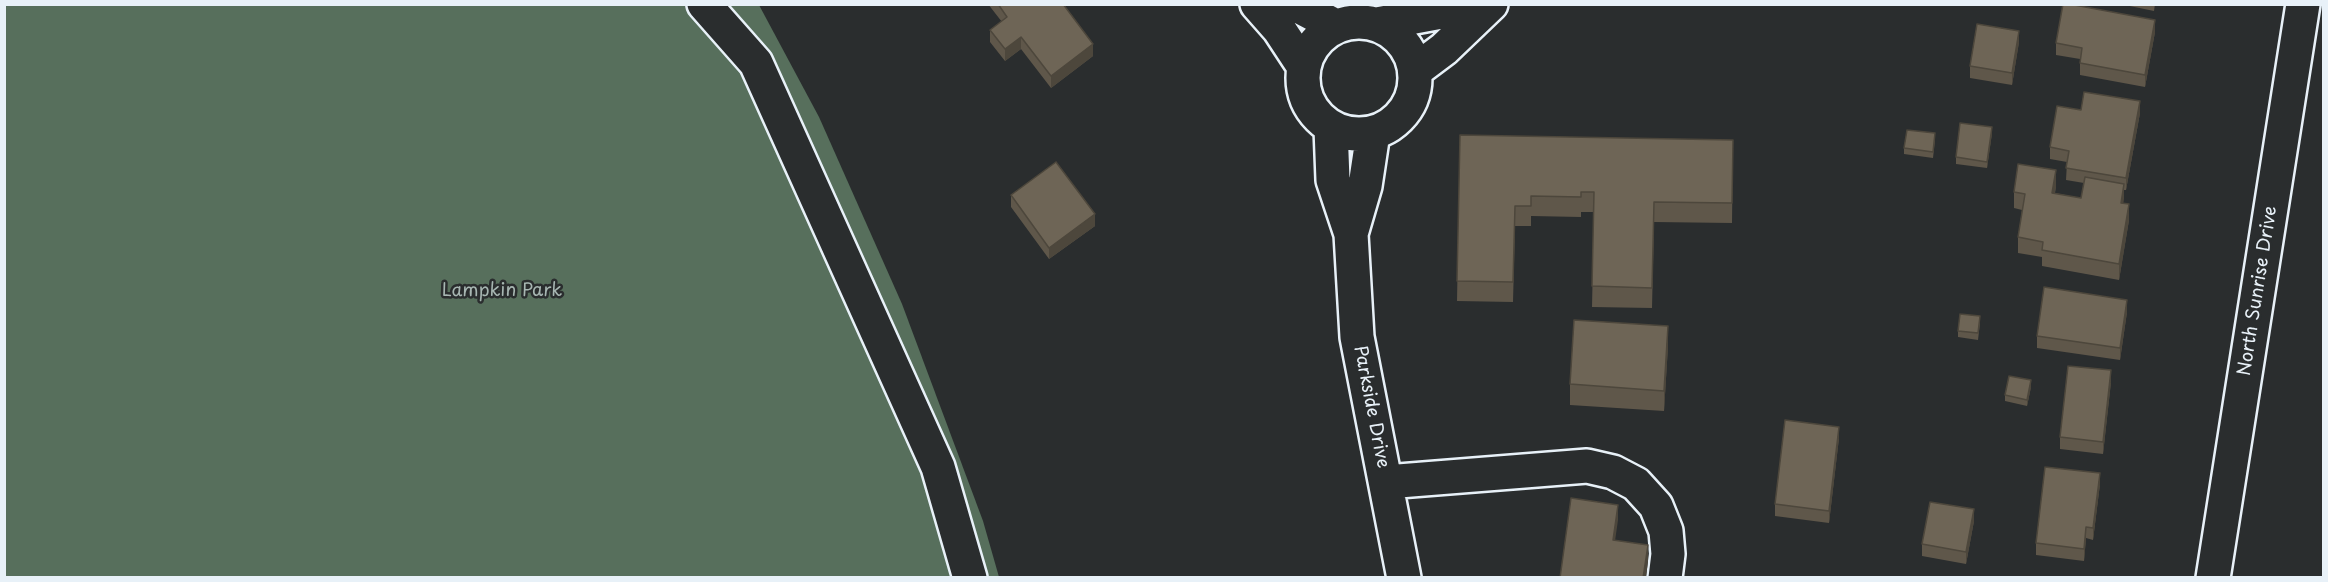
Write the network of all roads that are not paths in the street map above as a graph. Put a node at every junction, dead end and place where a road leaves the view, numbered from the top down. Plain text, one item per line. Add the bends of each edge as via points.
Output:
1 (704, 4) edge
2 (1257, 4) edge
3 (1294, 4) edge
4 (2303, 4) edge
5 (1488, 7) edge
6 (1377, 24) junction
7 (1336, 26) junction
8 (1304, 67) junction
9 (1416, 70) junction
10 (1331, 128) junction
11 (1373, 133) junction
12 (1351, 234) junction
13 (1386, 482) junction
14 (970, 578) edge
15 (1404, 578) edge
16 (1665, 578) edge
17 (2213, 578) edge

1 - 14 street via 756,63 938,467
2 - 8 street
3 - 7 street
4 - 17 street, North Sunrise Drive
5 - 6 street
5 - 9 street
6 - 7 street via 1356,21
6 - 9 street via 1396,34 1409,50
7 - 8 street via 1319,38
8 - 10 street via 1305,96 1315,114
9 - 11 street via 1415,91 1407,110 1392,125
10 - 11 street via 1352,134
10 - 12 street, Parkside Drive via 1333,180
11 - 12 street, Parkside Drive via 1365,186
12 - 13 street, Parkside Drive via 1357,338
13 - 15 street, Parkside Drive
13 - 16 street via 1587,466 1613,472 1636,484 1656,506 1666,531

